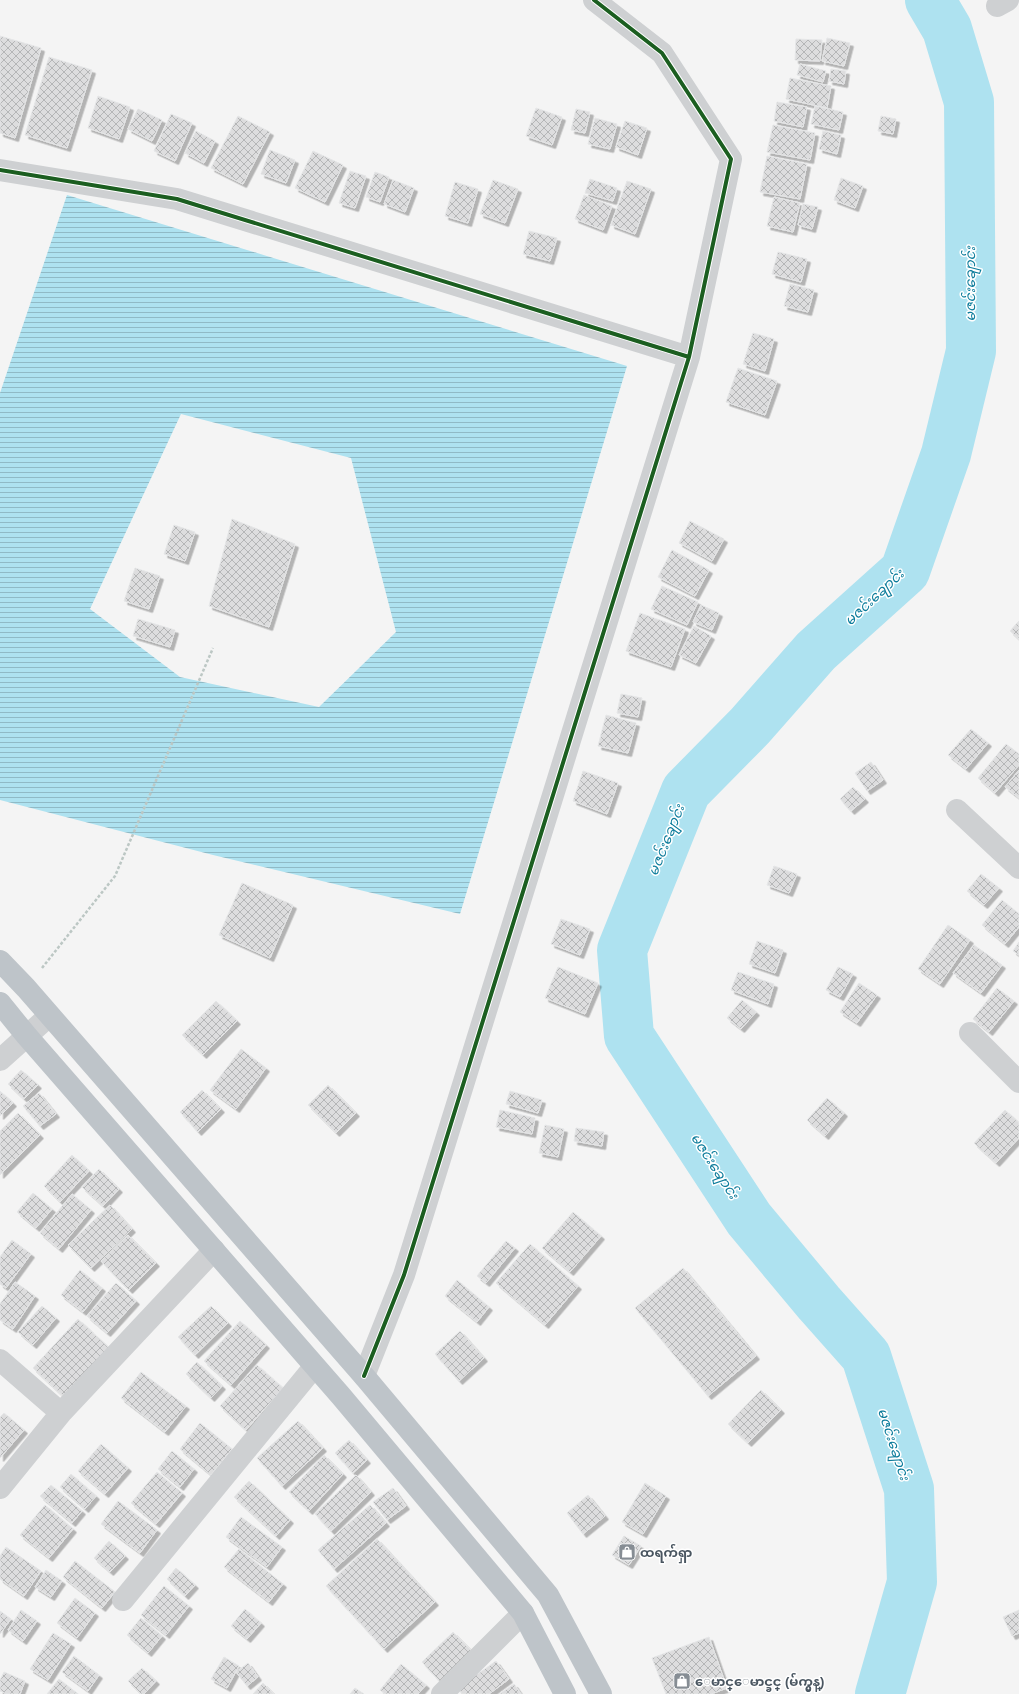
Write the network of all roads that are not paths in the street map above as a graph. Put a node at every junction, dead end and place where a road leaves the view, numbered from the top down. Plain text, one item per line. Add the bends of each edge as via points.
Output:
1 (594, 0) edge
2 (0, 170) edge
3 (688, 357) junction
4 (957, 810) dead end
5 (1019, 868) edge
6 (0, 961) edge
7 (0, 1003) edge
8 (49, 1016) junction
9 (970, 1033) dead end
10 (26, 1035) junction
11 (0, 1060) edge
12 (1019, 1082) edge
13 (214, 1250) junction
14 (0, 1360) edge
15 (314, 1367) junction
16 (364, 1376) junction
17 (61, 1413) junction
18 (0, 1488) edge
19 (123, 1600) dead end
20 (523, 1613) junction
21 (442, 1694) edge
22 (565, 1694) edge
23 (601, 1694) edge

1 - 3 street via 662,53 731,159
2 - 3 street via 177,199
3 - 16 street via 404,1275
4 - 5 street
6 - 8 highway
7 - 10 highway
8 - 10 street
8 - 16 highway
9 - 12 street
10 - 11 street
10 - 13 highway
13 - 15 highway
13 - 17 street
14 - 17 street
15 - 19 street
15 - 20 highway
16 - 23 highway via 548,1595
17 - 18 street
20 - 21 street
20 - 22 highway

